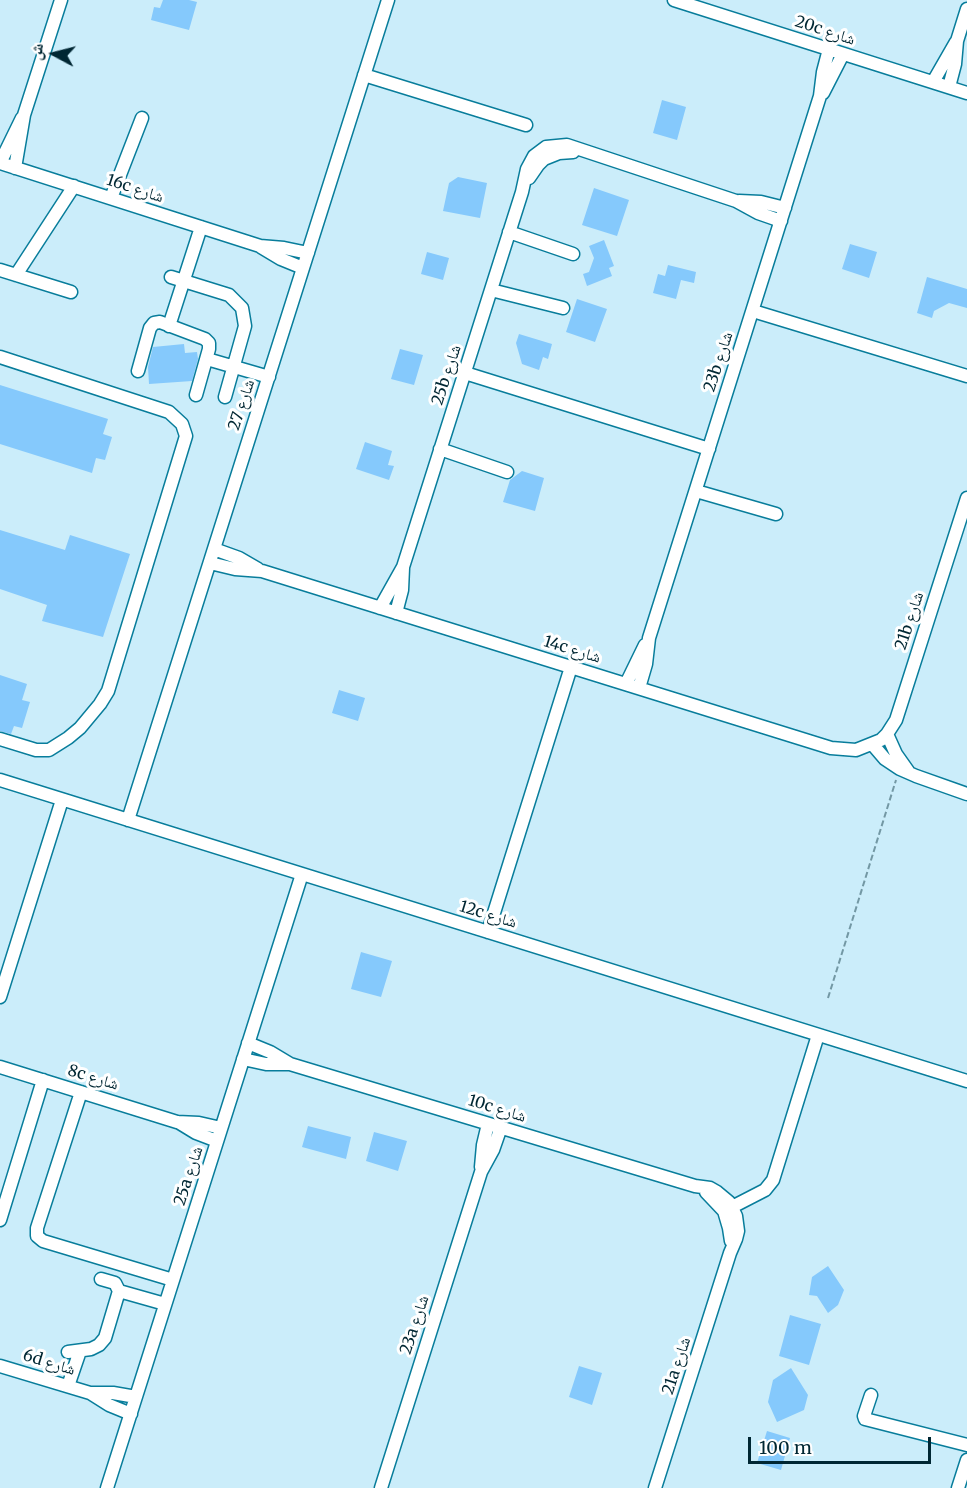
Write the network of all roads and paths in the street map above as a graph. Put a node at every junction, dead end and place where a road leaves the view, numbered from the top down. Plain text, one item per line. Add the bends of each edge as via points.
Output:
1 (61, 0) edge
2 (388, 0) edge
3 (682, 1) edge
4 (700, 4) edge
5 (967, 9) edge
6 (957, 40) junction
7 (829, 49) junction
8 (843, 54) junction
9 (364, 75) junction
10 (933, 82) junction
11 (949, 87) junction
12 (967, 93) edge
13 (820, 96) junction
14 (24, 115) junction
15 (142, 118) dead end
16 (526, 125) dead end
17 (0, 163) edge
18 (15, 168) junction
19 (74, 186) junction
20 (111, 198) junction
21 (736, 201) junction
22 (785, 208) junction
23 (781, 221) junction
24 (201, 227) junction
25 (509, 232) junction
26 (260, 246) junction
27 (308, 253) junction
28 (573, 254) dead end
29 (303, 268) junction
30 (0, 270) edge
31 (16, 275) junction
32 (171, 277) dead end
33 (184, 281) junction
34 (491, 290) junction
35 (71, 292) dead end
36 (563, 308) dead end
37 (753, 311) junction
38 (169, 326) junction
39 (0, 357) edge
40 (207, 359) junction
41 (234, 367) junction
42 (138, 371) dead end
43 (465, 373) junction
44 (269, 376) junction
45 (967, 376) edge
46 (196, 395) dead end
47 (225, 397) dead end
48 (440, 449) junction
49 (709, 449) junction
50 (507, 472) dead end
51 (696, 491) junction
52 (967, 498) edge
53 (776, 514) dead end
54 (214, 549) junction
55 (210, 563) junction
56 (403, 567) junction
57 (262, 571) junction
58 (380, 608) junction
59 (396, 613) junction
60 (571, 668) junction
61 (632, 686) junction
62 (887, 734) junction
63 (0, 739) edge
64 (873, 745) junction
65 (904, 771) junction
66 (0, 780) edge
67 (967, 794) edge
68 (62, 800) junction
69 (128, 820) junction
70 (302, 874) junction
71 (488, 932) junction
72 (0, 997) edge
73 (828, 998) dead end
74 (818, 1035) junction
75 (248, 1043) junction
76 (243, 1059) junction
77 (290, 1064) junction
78 (0, 1067) edge
79 (43, 1080) junction
80 (967, 1081) edge
81 (81, 1092) junction
82 (177, 1122) junction
83 (488, 1124) junction
84 (501, 1127) junction
85 (221, 1128) junction
86 (217, 1141) junction
87 (481, 1172) junction
88 (728, 1209) junction
89 (0, 1220) edge
90 (101, 1279) dead end
91 (173, 1280) junction
92 (119, 1291) junction
93 (165, 1304) junction
94 (0, 1366) edge
95 (68, 1386) junction
96 (90, 1393) junction
97 (871, 1395) dead end
98 (136, 1397) junction
99 (131, 1414) junction
100 (967, 1445) edge
101 (967, 1460) edge
102 (107, 1488) edge
103 (381, 1488) edge
104 (655, 1488) edge
105 (958, 1488) edge

1 - 14 street
2 - 9 street, شارع 27
3 - 4 street, 20c شارع
4 - 7 street, 20c شارع
5 - 6 street
6 - 10 street
6 - 11 street
7 - 8 street, 20c شارع
7 - 13 street, 23b شارع
8 - 10 street, 20c شارع
8 - 13 street, 23b شارع
9 - 16 street
9 - 27 street, شارع 27
10 - 11 street, 20c شارع
11 - 12 street, 20c شارع
13 - 22 street, 23b شارع
14 - 17 street
14 - 18 street
15 - 20 street
17 - 18 street, 16c شارع
18 - 19 street, 16c شارع
19 - 20 street, 16c شارع
19 - 31 street
20 - 24 street, 16c شارع
21 - 22 street, 25b شارع
21 - 23 street, 25b شارع
21 - 25 street, 25b شارع via 589,154 566,152 551,155 538,165 522,192
22 - 23 street, 23b شارع
23 - 37 street, 23b شارع
24 - 26 street, 16c شارع
24 - 33 street
25 - 28 street
25 - 34 street, 25b شارع
26 - 27 street, 16c شارع
26 - 29 street, 16c شارع
27 - 29 street, شارع 27
29 - 44 street, شارع 27
30 - 31 street
31 - 35 street
32 - 33 street
33 - 38 street
33 - 41 street via 229,295 242,308 245,326
34 - 36 street
34 - 43 street, 25b شارع
37 - 45 street
37 - 49 street, 23b شارع
38 - 40 street via 207,340
38 - 42 street via 160,322 151,325
39 - 63 street via 169,412 182,424 186,436 108,690 100,704 80,728 49,750
40 - 41 street
40 - 46 street
41 - 44 street
41 - 47 street
43 - 48 street, 25b شارع
43 - 49 street
44 - 54 street, شارع 27
48 - 50 street
48 - 56 street, 25b شارع
49 - 51 street, 23b شارع
51 - 53 street
51 - 61 street, 23b شارع via 649,638 646,664
52 - 62 street, 21b شارع via 896,720
54 - 55 street, شارع 27
54 - 57 street, 14c شارع
55 - 57 street, 14c شارع
55 - 69 street, شارع 27
56 - 58 street, 25b شارع
56 - 59 street, 25b شارع
57 - 58 street, 14c شارع
58 - 59 street, 14c شارع
59 - 60 street, 14c شارع
60 - 61 street, 14c شارع
60 - 71 street
61 - 64 street, 14c شارع via 839,750
62 - 64 street, 21b شارع
62 - 65 street
64 - 65 street via 885,759
65 - 67 street
65 - 73 path
66 - 68 street, 12c شارع
68 - 69 street, 12c شارع
68 - 72 street
69 - 70 street, 12c شارع
70 - 71 street, 12c شارع
70 - 75 street, 25a شارع
71 - 74 street, 12c شارع
74 - 80 street, 12c شارع
74 - 88 street via 772,1180 765,1190
75 - 76 street, 25a شارع
75 - 77 street, 10c شارع
76 - 77 street, 10c شارع
76 - 85 street, 25a شارع
77 - 83 street, 10c شارع
78 - 79 street, 8c شارع
79 - 81 street, 8c شارع
79 - 89 street
81 - 82 street, 8c شارع
81 - 91 street via 37,1236
82 - 85 street, 8c شارع
82 - 86 street, 8c شارع
83 - 84 street, 10c شارع
83 - 87 street, 23a شارع
84 - 87 street, 23a شارع
84 - 88 street, 10c شارع via 717,1192
85 - 86 street, 25a شارع
86 - 91 street, 25a شارع
87 - 103 street, 23a شارع
88 - 104 street, 21a شارع via 730,1253
90 - 92 street via 115,1283
91 - 93 street, 25a شارع
92 - 93 street
92 - 95 street via 102,1342 91,1349 74,1351
93 - 98 street, 25a شارع
94 - 95 street, 6d شارع
95 - 96 street, 6d شارع
96 - 98 street, 6d شارع
96 - 99 street, 6d شارع
97 - 100 street via 866,1419
98 - 99 street, 25a شارع
99 - 102 street, 25a شارع
101 - 105 street

